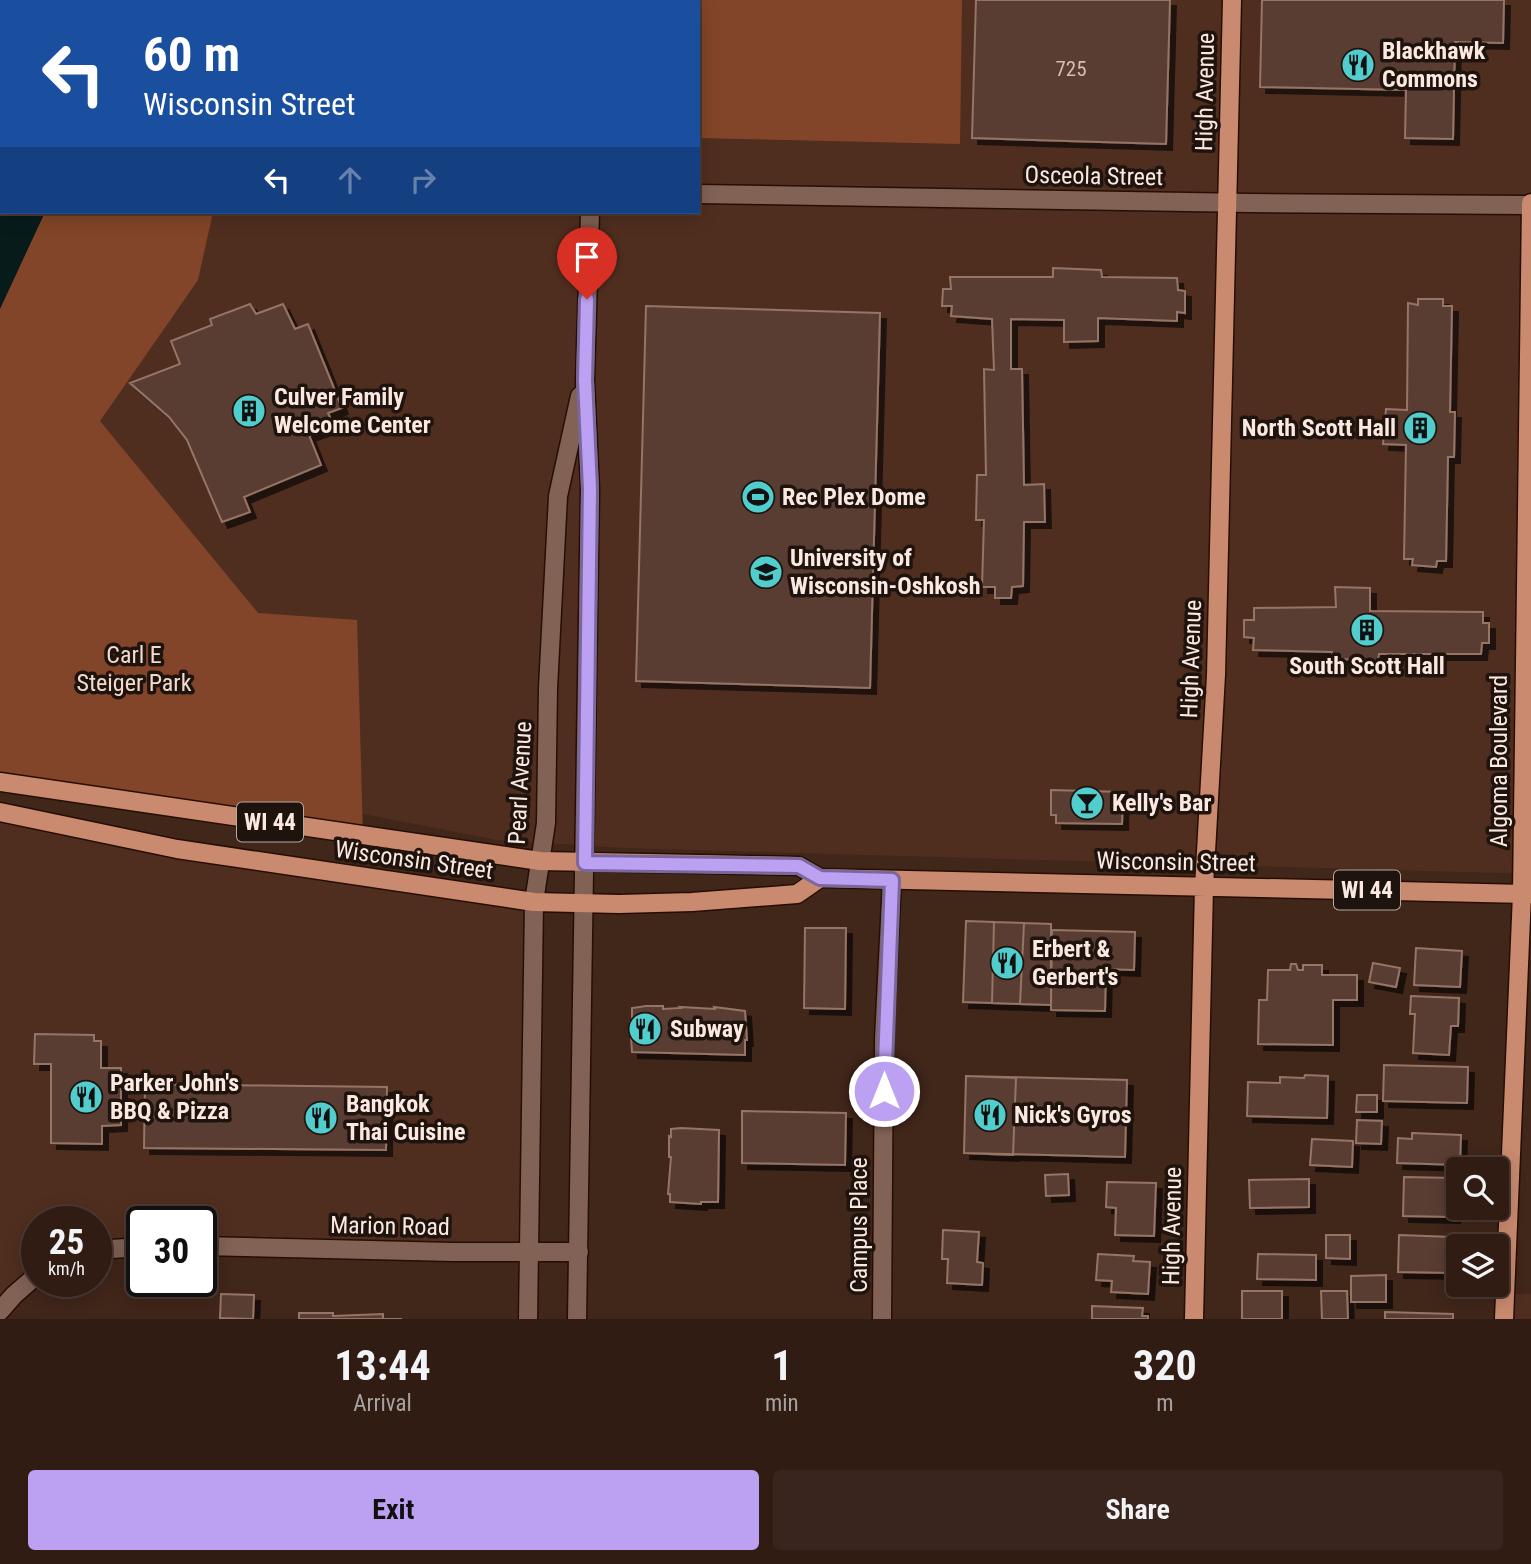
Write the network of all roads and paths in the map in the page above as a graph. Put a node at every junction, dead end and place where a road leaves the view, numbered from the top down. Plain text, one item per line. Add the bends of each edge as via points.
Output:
1 (1232, 0) edge
2 (700, 194) edge
3 (1226, 202) junction
4 (1531, 204) edge
5 (590, 214) edge
6 (1529, 375) edge
7 (585, 380) junction
8 (1529, 445) edge
9 (1528, 545) edge
10 (0, 782) edge
11 (0, 812) edge
12 (540, 861) junction
13 (585, 863) junction
14 (820, 878) junction
15 (892, 880) junction
16 (1204, 887) junction
17 (1527, 894) edge
18 (534, 902) junction
19 (583, 904) junction
20 (217, 1247) edge
21 (530, 1251) junction
22 (579, 1252) junction
23 (21, 1289) edge
24 (0, 1311) edge
25 (528, 1319) edge
26 (578, 1319) edge
27 (882, 1319) edge
28 (1194, 1319) edge
29 (1504, 1319) edge

1 - 3 main road, High Avenue
2 - 3 street, Osceola Street
3 - 4 street, Osceola Street
3 - 16 main road, High Avenue via 1216,676
4 - 6 main road, Algoma Boulevard
5 - 7 street, Pearl Avenue
6 - 8 main road, Algoma Boulevard
7 - 12 street, Pearl Avenue via 558,496 546,823
7 - 13 street, Pearl Avenue via 590,489
8 - 9 main road, Algoma Boulevard
9 - 17 main road, Algoma Boulevard
10 - 12 main road, Wisconsin Street / WI 44
11 - 18 main road, Wisconsin Street / WI 44 via 177,849
12 - 13 main road, Wisconsin Street / WI 44
12 - 18 street, Pearl Avenue
13 - 14 main road, Wisconsin Street / WI 44 via 799,866
13 - 19 street, Pearl Avenue
14 - 15 main road, Wisconsin Street / WI 44
14 - 19 main road, Wisconsin Street / WI 44 via 797,894
15 - 16 main road, Wisconsin Street / WI 44
15 - 27 street, Campus Place via 884,1038
16 - 17 main road, Wisconsin Street / WI 44
16 - 28 main road, High Avenue
17 - 29 main road, Algoma Boulevard
18 - 19 main road, Wisconsin Street / WI 44
18 - 21 street, Pearl Avenue
19 - 22 street, Pearl Avenue
20 - 21 street, Marion Road
21 - 22 street, Marion Road
21 - 25 street, Pearl Avenue
22 - 26 street, Pearl Avenue
23 - 24 street

